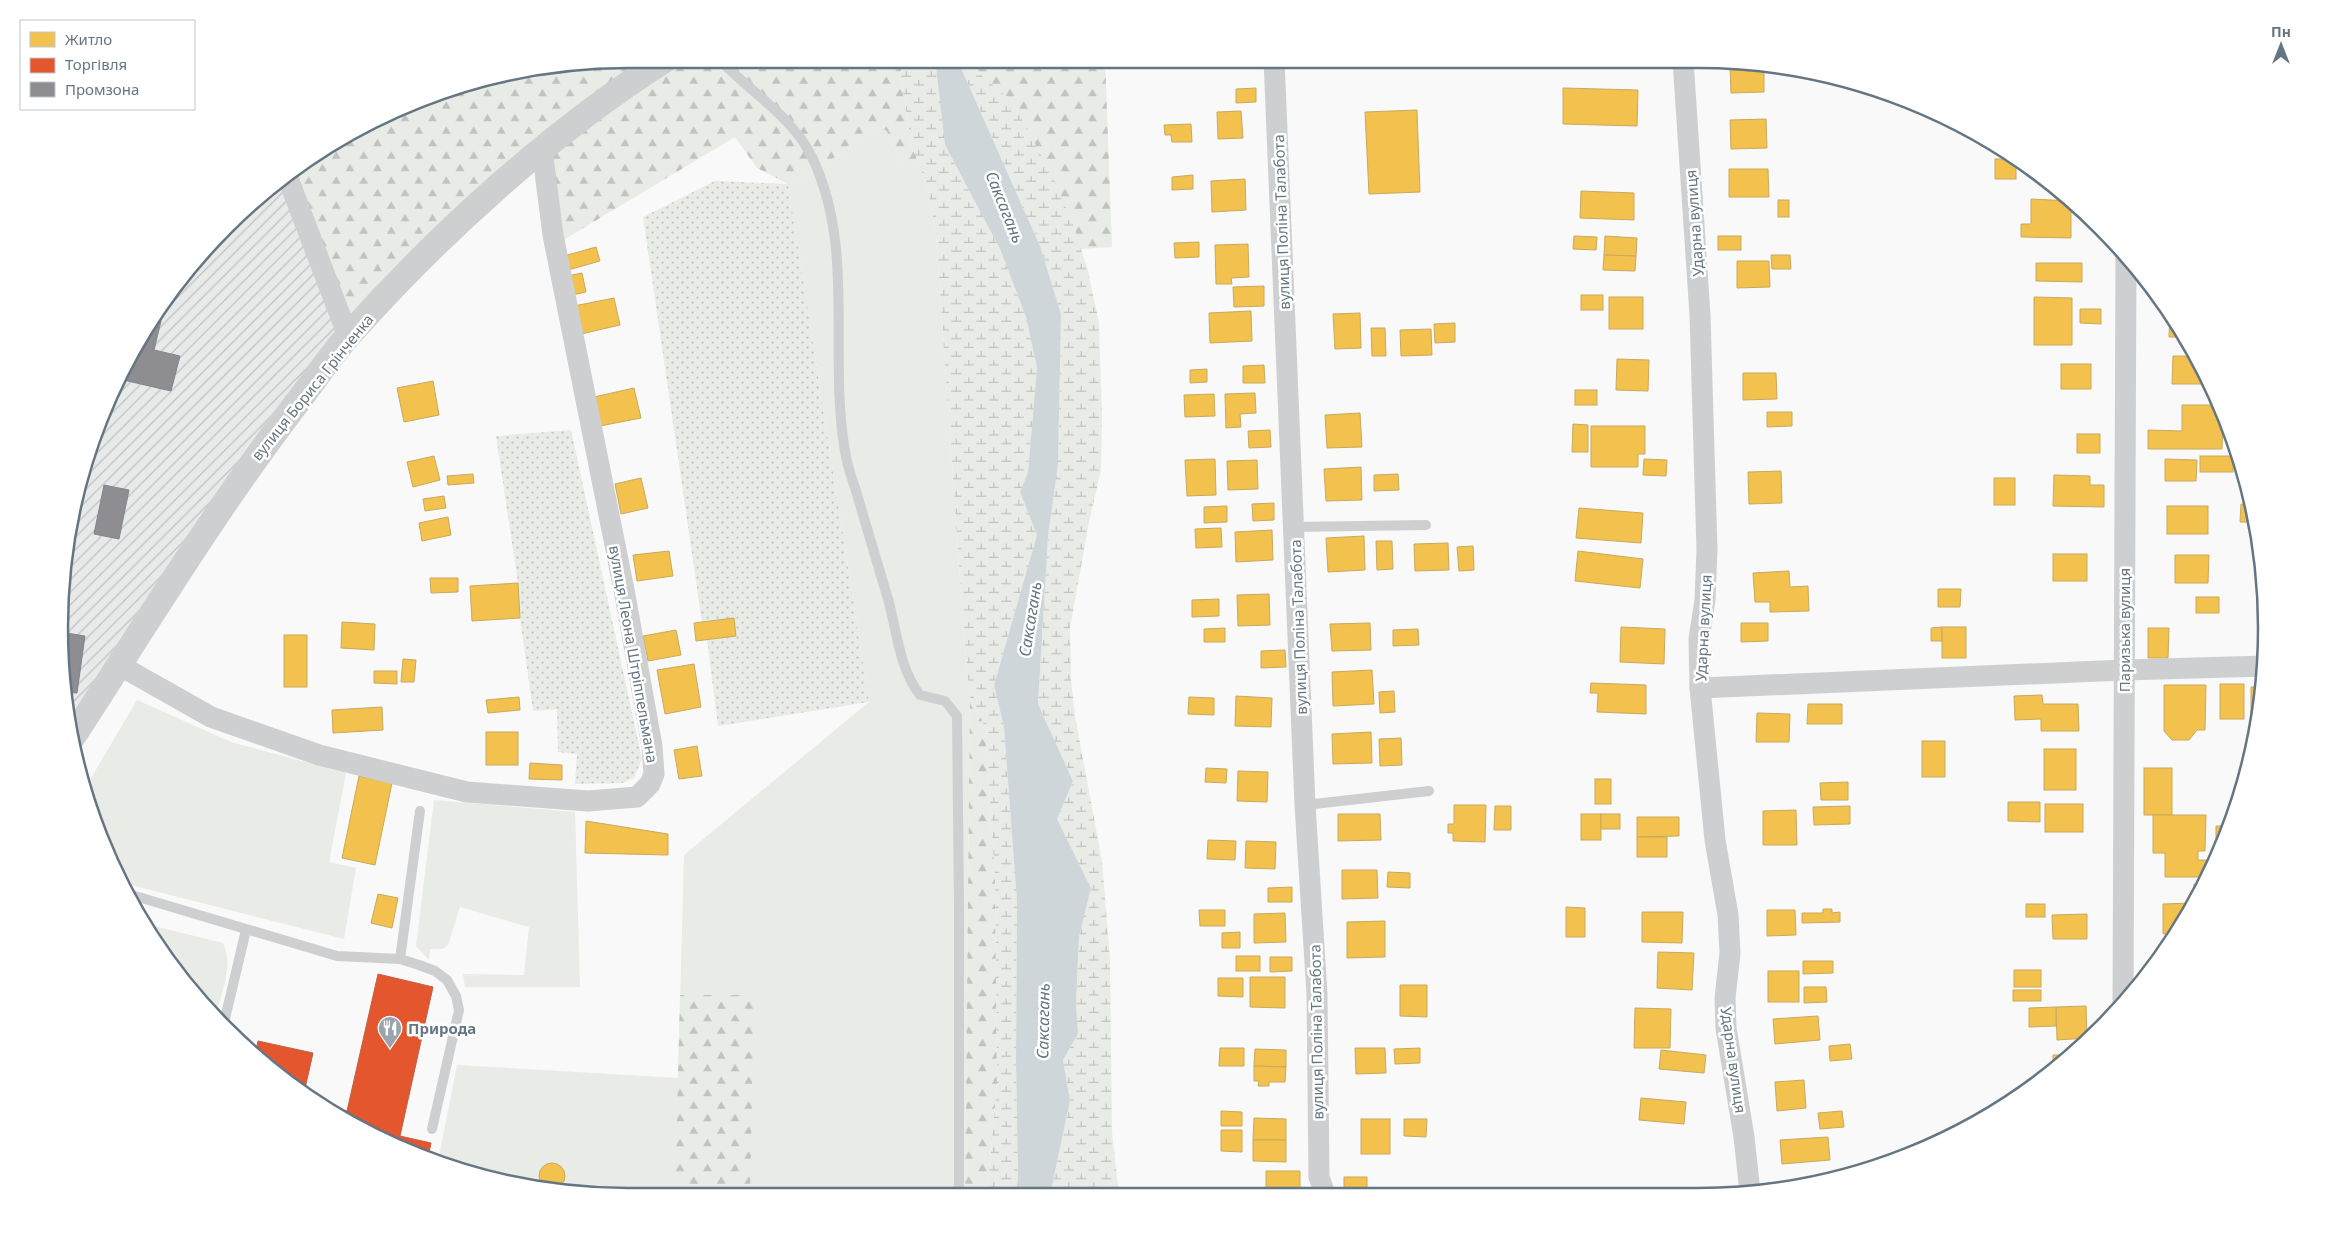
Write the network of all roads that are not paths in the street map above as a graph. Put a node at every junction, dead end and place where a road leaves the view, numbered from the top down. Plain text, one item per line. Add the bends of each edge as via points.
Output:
1 (652, 68) edge
2 (729, 68) edge
3 (1274, 68) edge
4 (1684, 68) edge
5 (542, 149) junction
6 (289, 182) edge
7 (2126, 266) edge
8 (348, 336) junction
9 (1426, 525) dead end
10 (1293, 526) junction
11 (119, 665) junction
12 (2257, 666) edge
13 (2124, 670) junction
14 (1700, 688) junction
15 (77, 730) edge
16 (1429, 791) dead end
17 (1305, 805) junction
18 (420, 811) dead end
19 (137, 897) edge
20 (246, 930) junction
21 (400, 959) junction
22 (2123, 993) edge
23 (225, 1017) edge
24 (432, 1129) dead end
25 (1749, 1186) edge
26 (959, 1188) edge
27 (1323, 1188) edge

1 - 5 street, вулиця Бориса Грінченка via 623,86
2 - 26 lane via 789,123 811,155 825,188 833,222 839,291 838,383 845,452 906,671 920,695 945,701 957,716
3 - 10 street, вулиця Поліна Талабота
4 - 14 street, Ударна вулиця via 1700,315 1706,540 1705,600 1699,638
5 - 8 street, вулиця Бориса Грінченка via 442,238
5 - 11 street, вулиця Леона Штріппельмана via 553,235 652,746 654,774 650,784 636,796 588,801 467,792 319,755 211,717
6 - 8 street
7 - 13 street, Паризька вулиця
8 - 11 street, вулиця Бориса Грінченка via 250,465
9 - 10 lane
10 - 17 street, вулиця Поліна Талабота
11 - 15 street, вулиця Бориса Грінченка
12 - 13 street
13 - 14 street
13 - 22 street, Паризька вулиця
14 - 25 street, Ударна вулиця via 1715,840 1728,915 1730,953 1726,1028
16 - 17 lane
17 - 27 street, вулиця Поліна Талабота via 1317,994 1319,1177
18 - 21 lane
19 - 20 lane
20 - 21 lane via 337,956
20 - 23 lane
21 - 24 lane via 435,971 447,980 459,1010

